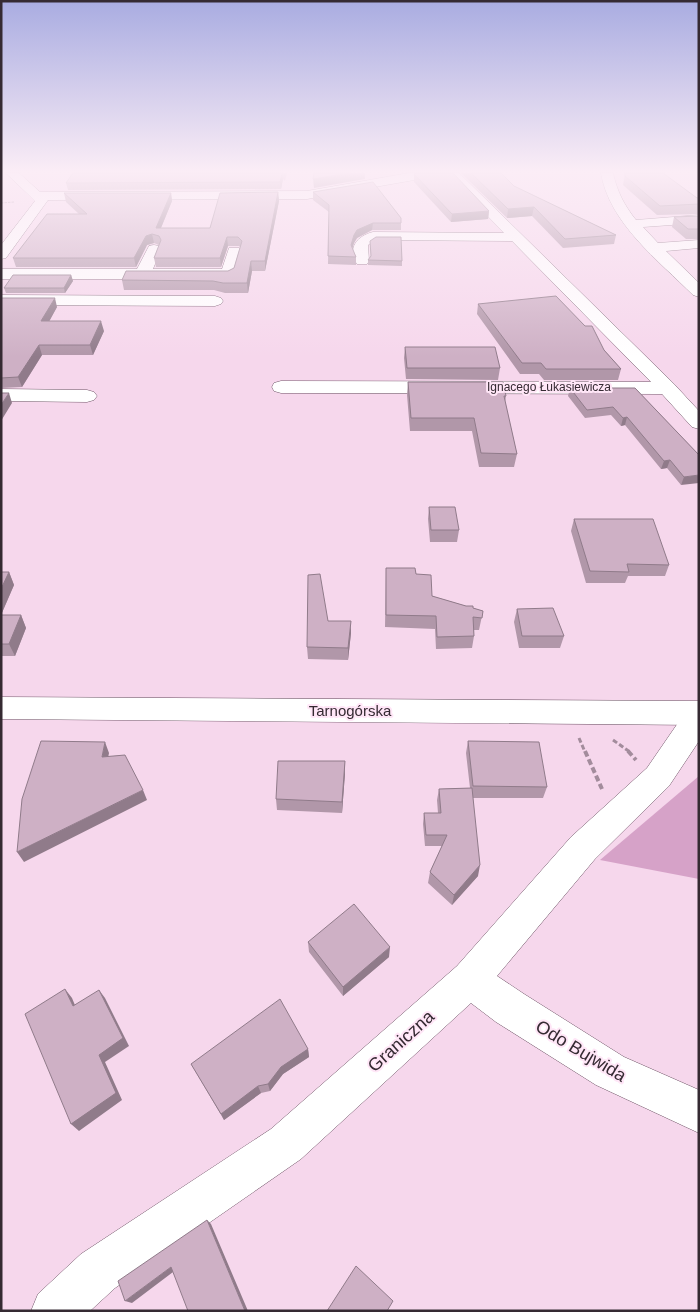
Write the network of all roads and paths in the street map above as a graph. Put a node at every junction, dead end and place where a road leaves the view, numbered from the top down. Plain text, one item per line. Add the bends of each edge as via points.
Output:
1 (16, 234) edge
2 (512, 234) edge
3 (641, 234) edge
4 (515, 237) junction
5 (699, 244) edge
6 (654, 248) junction
7 (154, 249) dead end
8 (234, 251) edge
9 (1, 255) edge
10 (362, 260) dead end
11 (1, 274) edge
12 (143, 274) junction
13 (699, 292) edge
14 (1, 300) edge
15 (215, 301) dead end
16 (281, 387) dead end
17 (668, 388) junction
18 (1, 395) edge
19 (88, 396) dead end
20 (699, 423) edge
21 (1, 708) edge
22 (699, 713) edge
23 (699, 720) edge
24 (470, 979) junction
25 (699, 1112) edge
26 (55, 1311) edge

1 - 9 street
2 - 4 street
3 - 6 street
4 - 10 street via 373,236 361,243
4 - 17 street
5 - 6 street
6 - 13 street
7 - 12 street
8 - 12 street via 228,274
11 - 12 street
14 - 15 street
16 - 17 street, Ignacego Łukasiewicza
17 - 20 street
18 - 19 street
21 - 22 street, Tarnogórska
23 - 24 street, Graniczna via 658,777 583,848
24 - 25 street, Odo Bujwida via 510,1008 610,1070
24 - 26 street, Graniczna via 286,1144 98,1270

